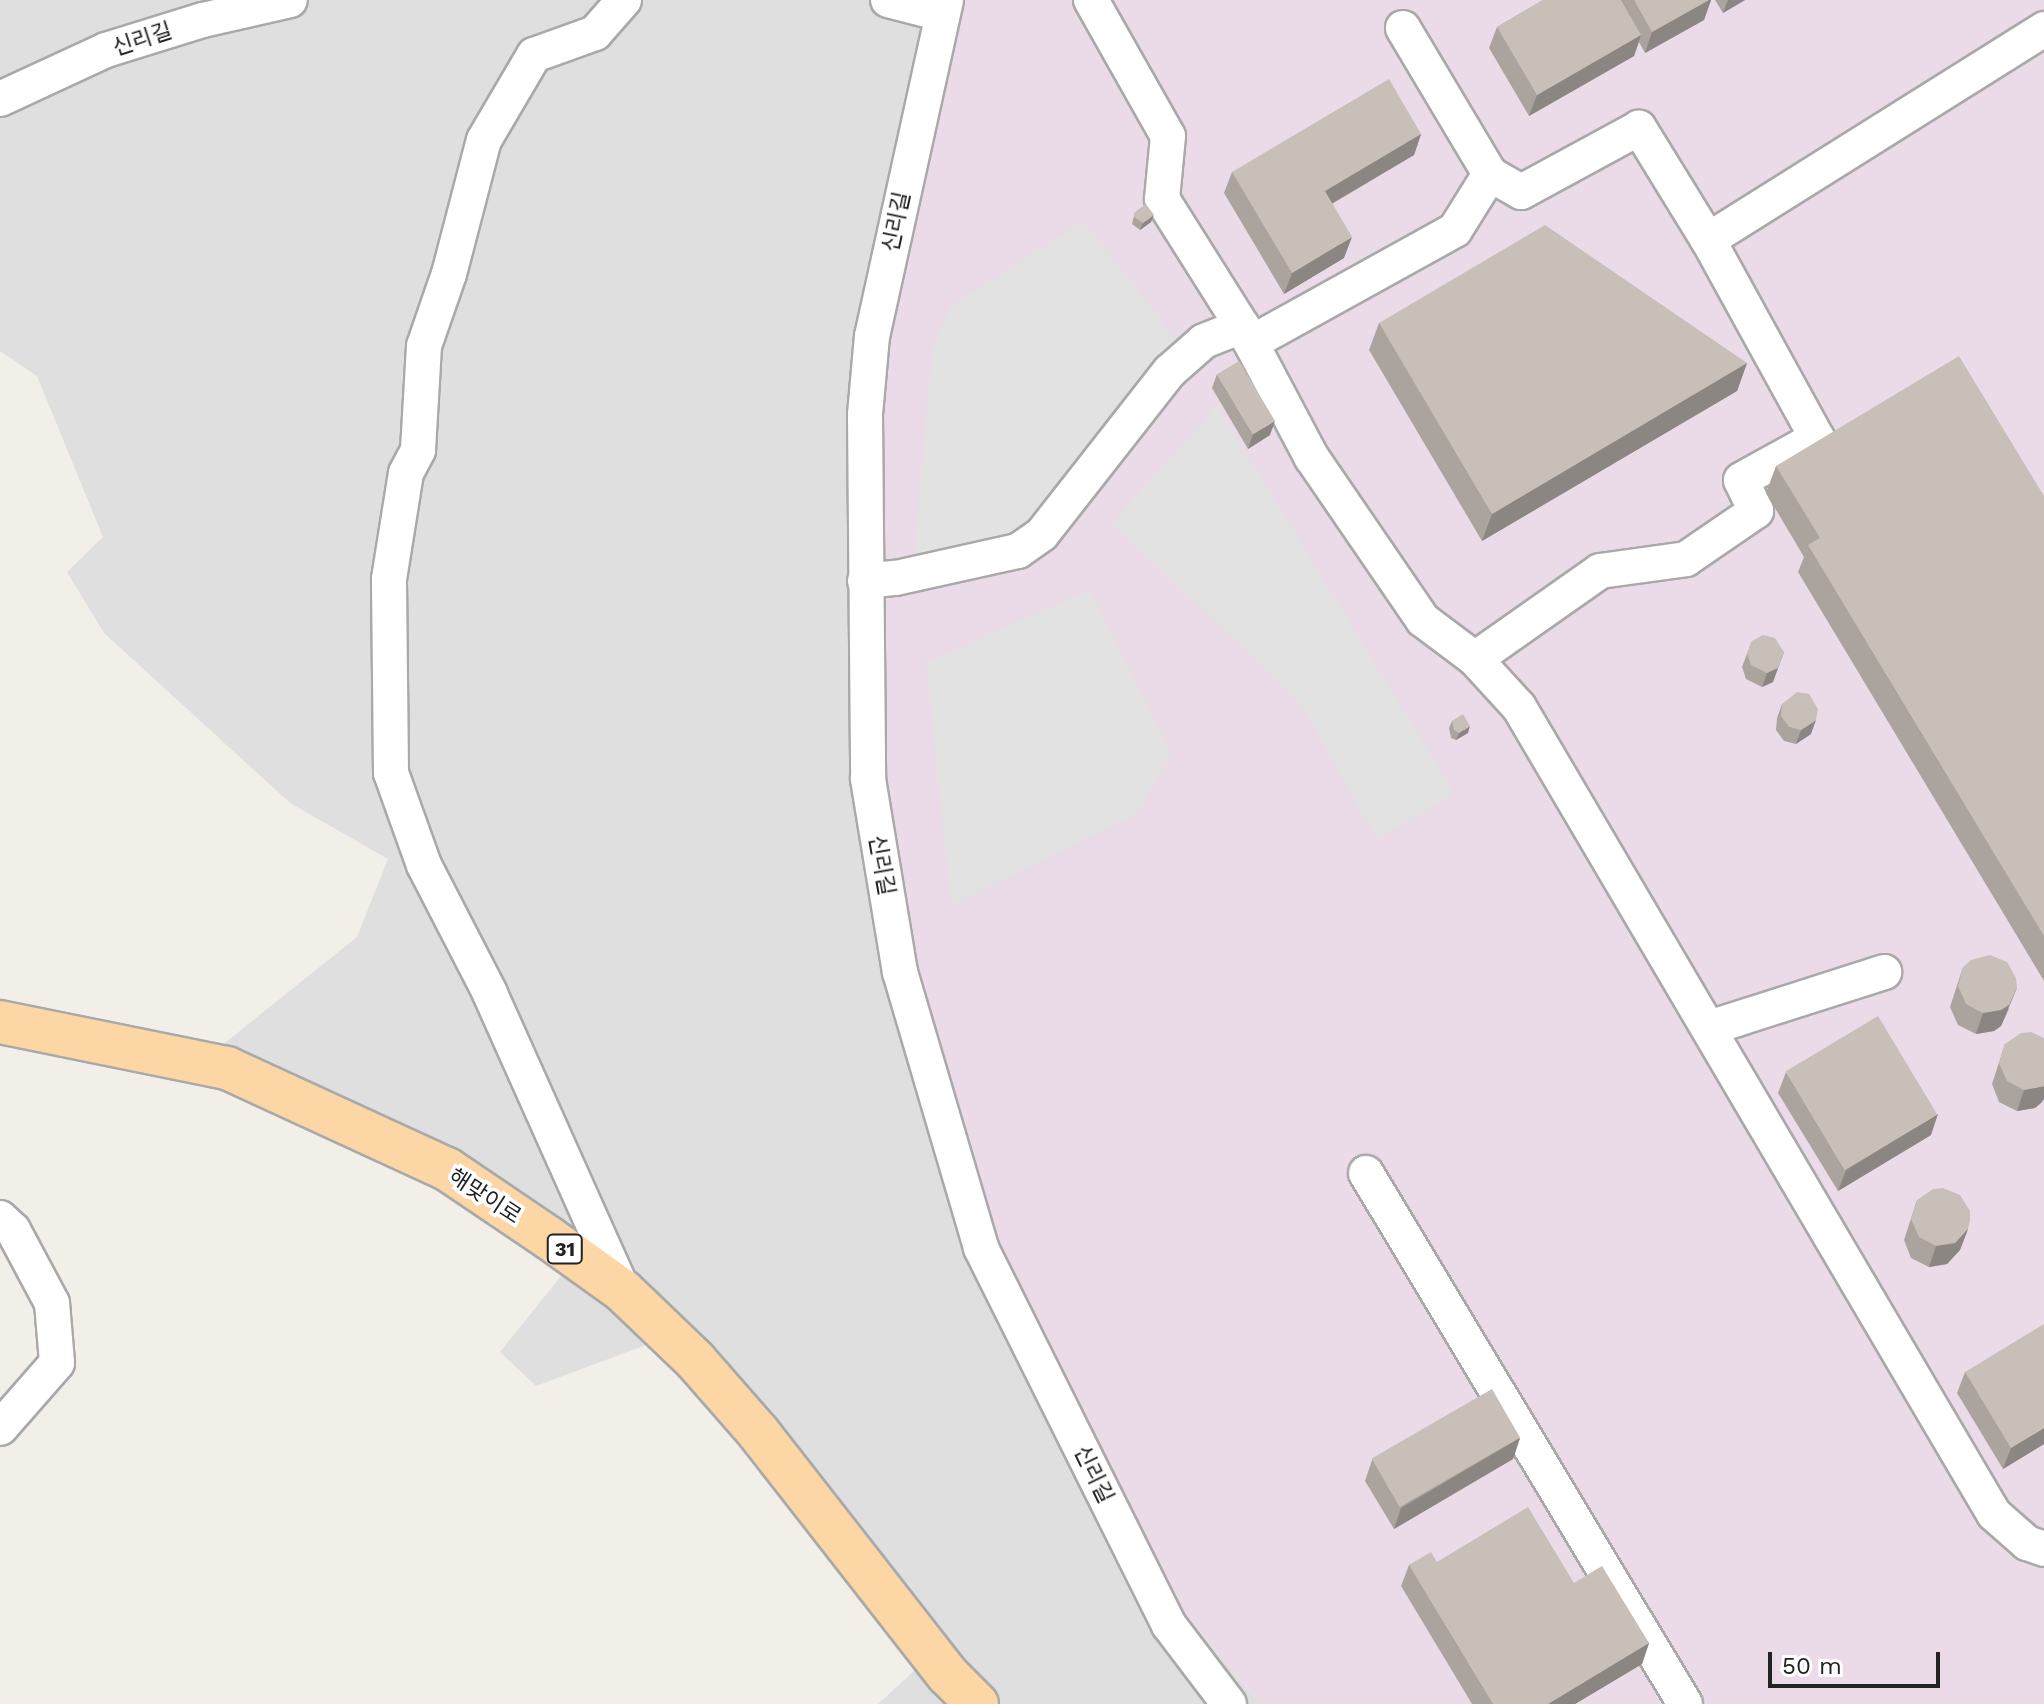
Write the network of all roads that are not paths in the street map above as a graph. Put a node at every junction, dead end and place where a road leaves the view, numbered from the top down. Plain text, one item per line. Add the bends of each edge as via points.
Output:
1 (290, 0) edge
2 (624, 0) edge
3 (888, 0) edge
4 (1091, 0) edge
5 (944, 7) edge
6 (1403, 28) dead end
7 (2044, 29) edge
8 (0, 99) edge
9 (1490, 174) junction
10 (1708, 240) junction
11 (1247, 334) junction
12 (865, 581) junction
13 (1475, 659) junction
14 (1884, 972) dead end
15 (0, 1022) edge
16 (1709, 1028) junction
17 (1366, 1173) dead end
18 (0, 1218) edge
19 (623, 1291) junction
20 (0, 1428) edge
21 (2044, 1549) edge
22 (977, 1704) edge
23 (1229, 1704) edge
24 (1685, 1704) edge

1 - 8 street, 신리길 via 106,50
2 - 19 street via 595,33 534,55 484,140 424,346 418,450 406,473 389,579 391,773 424,865 490,993
3 - 5 street, 신리길
4 - 11 street via 1168,136 1162,199
5 - 12 street, 신리길 via 872,336 865,415
6 - 9 street
7 - 10 street
9 - 10 street via 1521,192 1639,128
9 - 11 street via 1455,230
10 - 13 street via 1817,438 1741,480 1756,511 1686,559 1600,571
11 - 12 street via 1204,341 1170,371 1042,534 1018,551
11 - 13 street via 1312,458 1423,620
12 - 23 street, 신리길 via 868,779 897,957 981,1248 1169,1625
13 - 16 street via 1519,707
14 - 16 street
15 - 19 main road, 해맞이로 / 31 via 227,1068 447,1169
16 - 21 street via 1994,1514 2027,1543
17 - 24 street
18 - 20 street via 13,1230 52,1303 57,1363
19 - 22 main road, 해맞이로 / 31 via 695,1360 758,1432 948,1675

